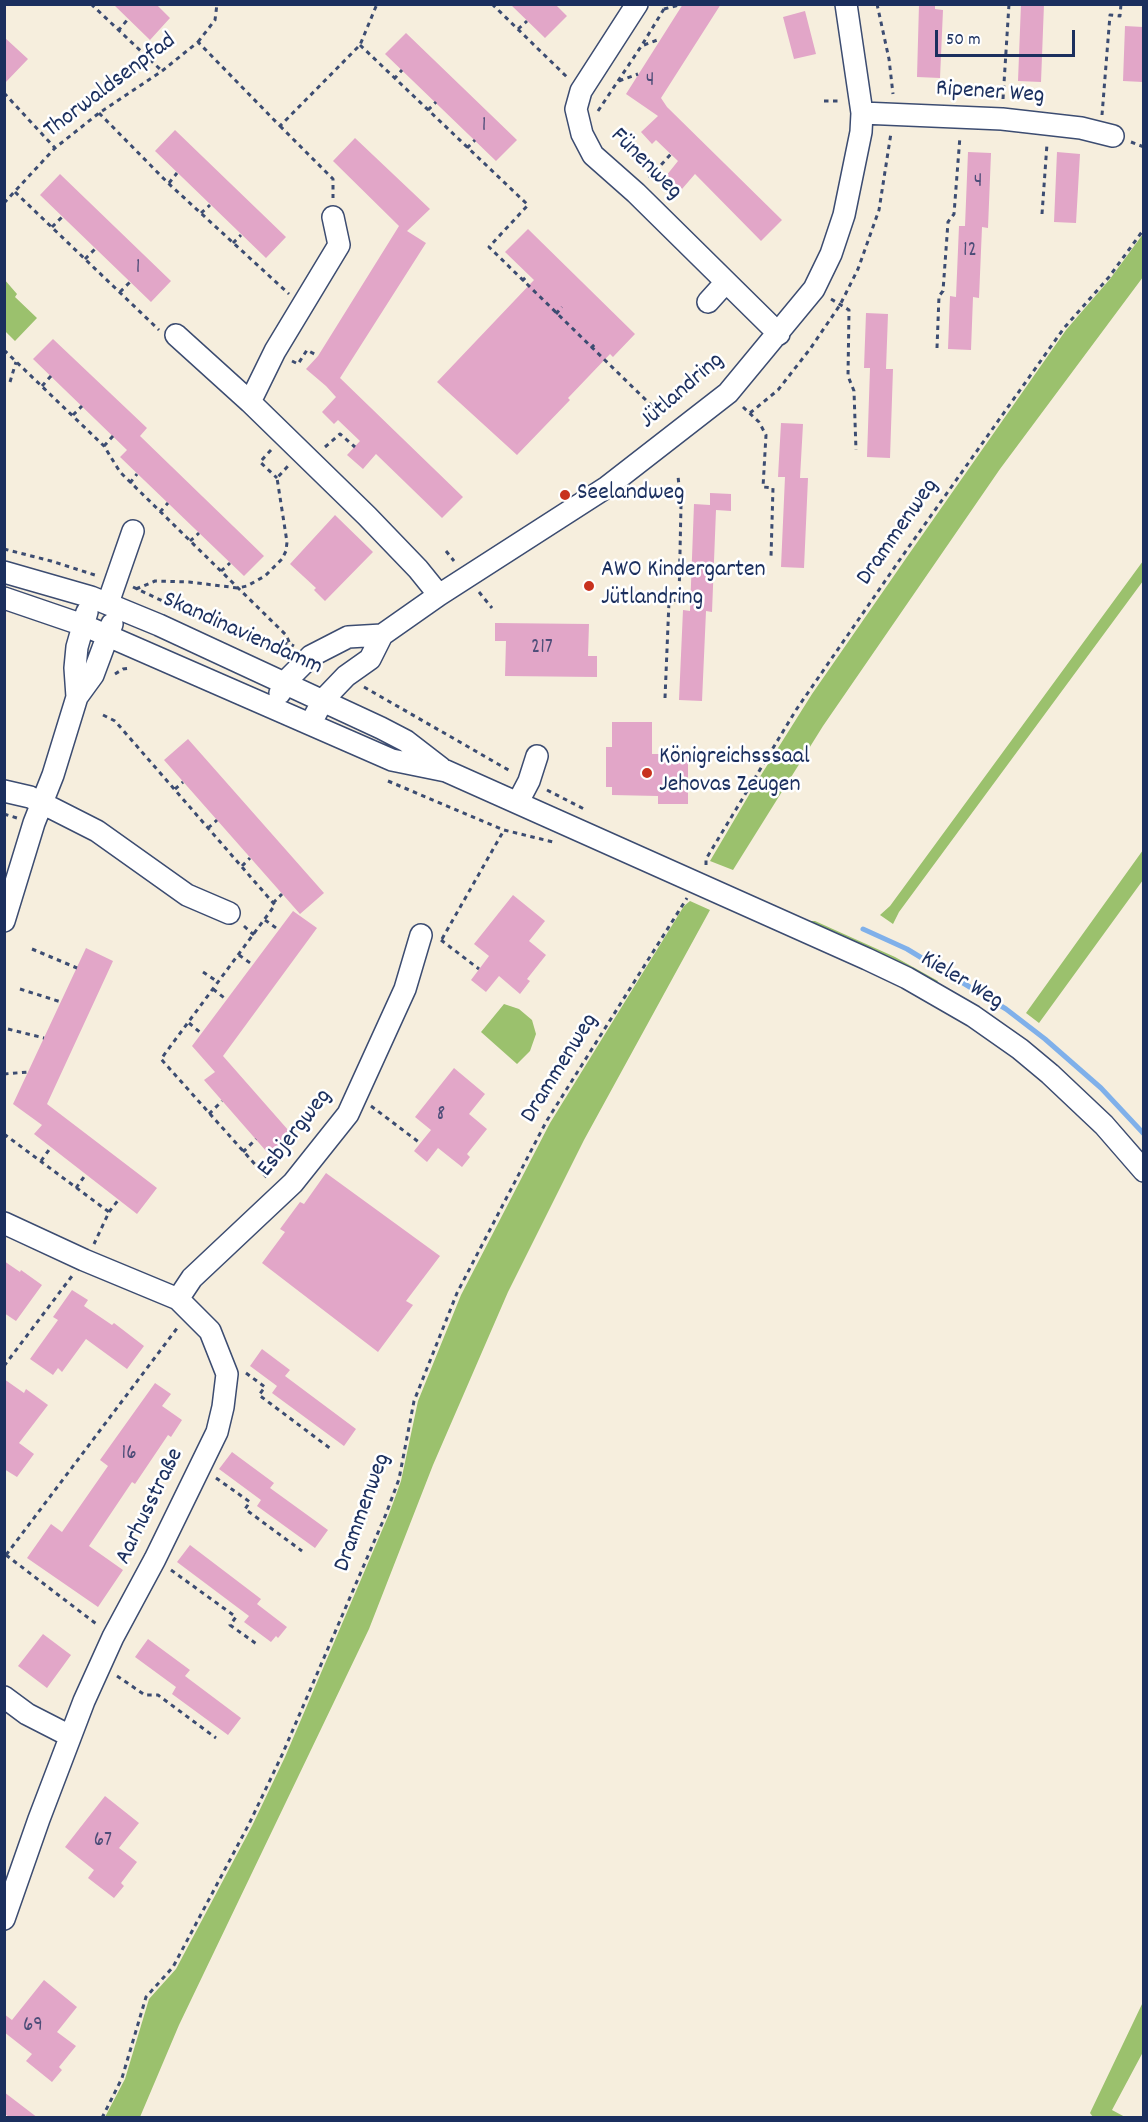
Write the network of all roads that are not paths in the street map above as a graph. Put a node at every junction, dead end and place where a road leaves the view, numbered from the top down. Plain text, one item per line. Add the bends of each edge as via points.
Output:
1 (638, 4) edge
2 (846, 4) edge
3 (862, 113) junction
4 (1107, 134) road end
5 (333, 217) road end
6 (726, 282) junction
7 (708, 302) dead end
8 (779, 334) junction
9 (176, 335) road end
10 (250, 402) junction
11 (133, 531) dead end
12 (4, 572) edge
13 (439, 595) junction
14 (4, 598) edge
15 (106, 603) junction
16 (83, 625) junction
17 (382, 635) junction
18 (108, 636) junction
19 (285, 682) junction
20 (77, 697) junction
21 (323, 700) junction
22 (273, 707) junction
23 (311, 723) junction
24 (537, 756) dead end
25 (446, 771) junction
26 (4, 791) edge
27 (518, 802) junction
28 (43, 803) junction
29 (715, 893) joint
30 (229, 913) dead end
31 (4, 921) edge
32 (421, 935) dead end
33 (1143, 1171) edge
34 (4, 1223) edge
35 (184, 1305) junction
36 (4, 1697) edge
37 (70, 1736) junction
38 (4, 1919) edge

1 - 6 street, Fünenweg via 581,91 576,109 582,134 593,155
2 - 3 street, Jütlandring
3 - 4 street, Ripener Weg via 1002,119
3 - 8 street, Jütlandring via 844,215 831,254 814,289
5 - 10 street via 339,245 275,351
6 - 7 street
6 - 8 street, Fünenweg
8 - 13 street, Jütlandring via 728,393 607,487
9 - 10 street
10 - 13 street via 418,569
11 - 15 street
12 - 15 street, Skandinaviendamm
13 - 17 street, Jütlandring
14 - 16 street, Skandinaviendamm
15 - 16 street
15 - 18 street
15 - 19 street, Skandinaviendamm
16 - 18 street, Skandinaviendamm
16 - 20 street via 75,668
17 - 19 street via 348,637 311,656
17 - 21 street, Jütlandring via 370,659
18 - 20 street via 93,675
18 - 22 street, Skandinaviendamm
19 - 21 street, Skandinaviendamm
19 - 22 street
20 - 28 street
21 - 23 street, Jütlandring
21 - 25 street, Skandinaviendamm via 406,741
22 - 23 street, Skandinaviendamm
23 - 25 street, Skandinaviendamm via 397,762
24 - 27 street
25 - 27 street, Skandinaviendamm
26 - 28 street
27 - 29 street, Skandinaviendamm
28 - 30 street via 97,831 187,895
28 - 31 street
29 - 33 street, Kieler Weg via 867,959 973,1016 1020,1049 1081,1101
32 - 35 street, Esbjergweg via 405,989 348,1114 282,1195 192,1278
34 - 35 street, Aarhusstraße
35 - 37 street, Aarhusstraße via 210,1331 227,1374 217,1432 113,1637
36 - 37 street
37 - 38 street, Aarhusstraße

